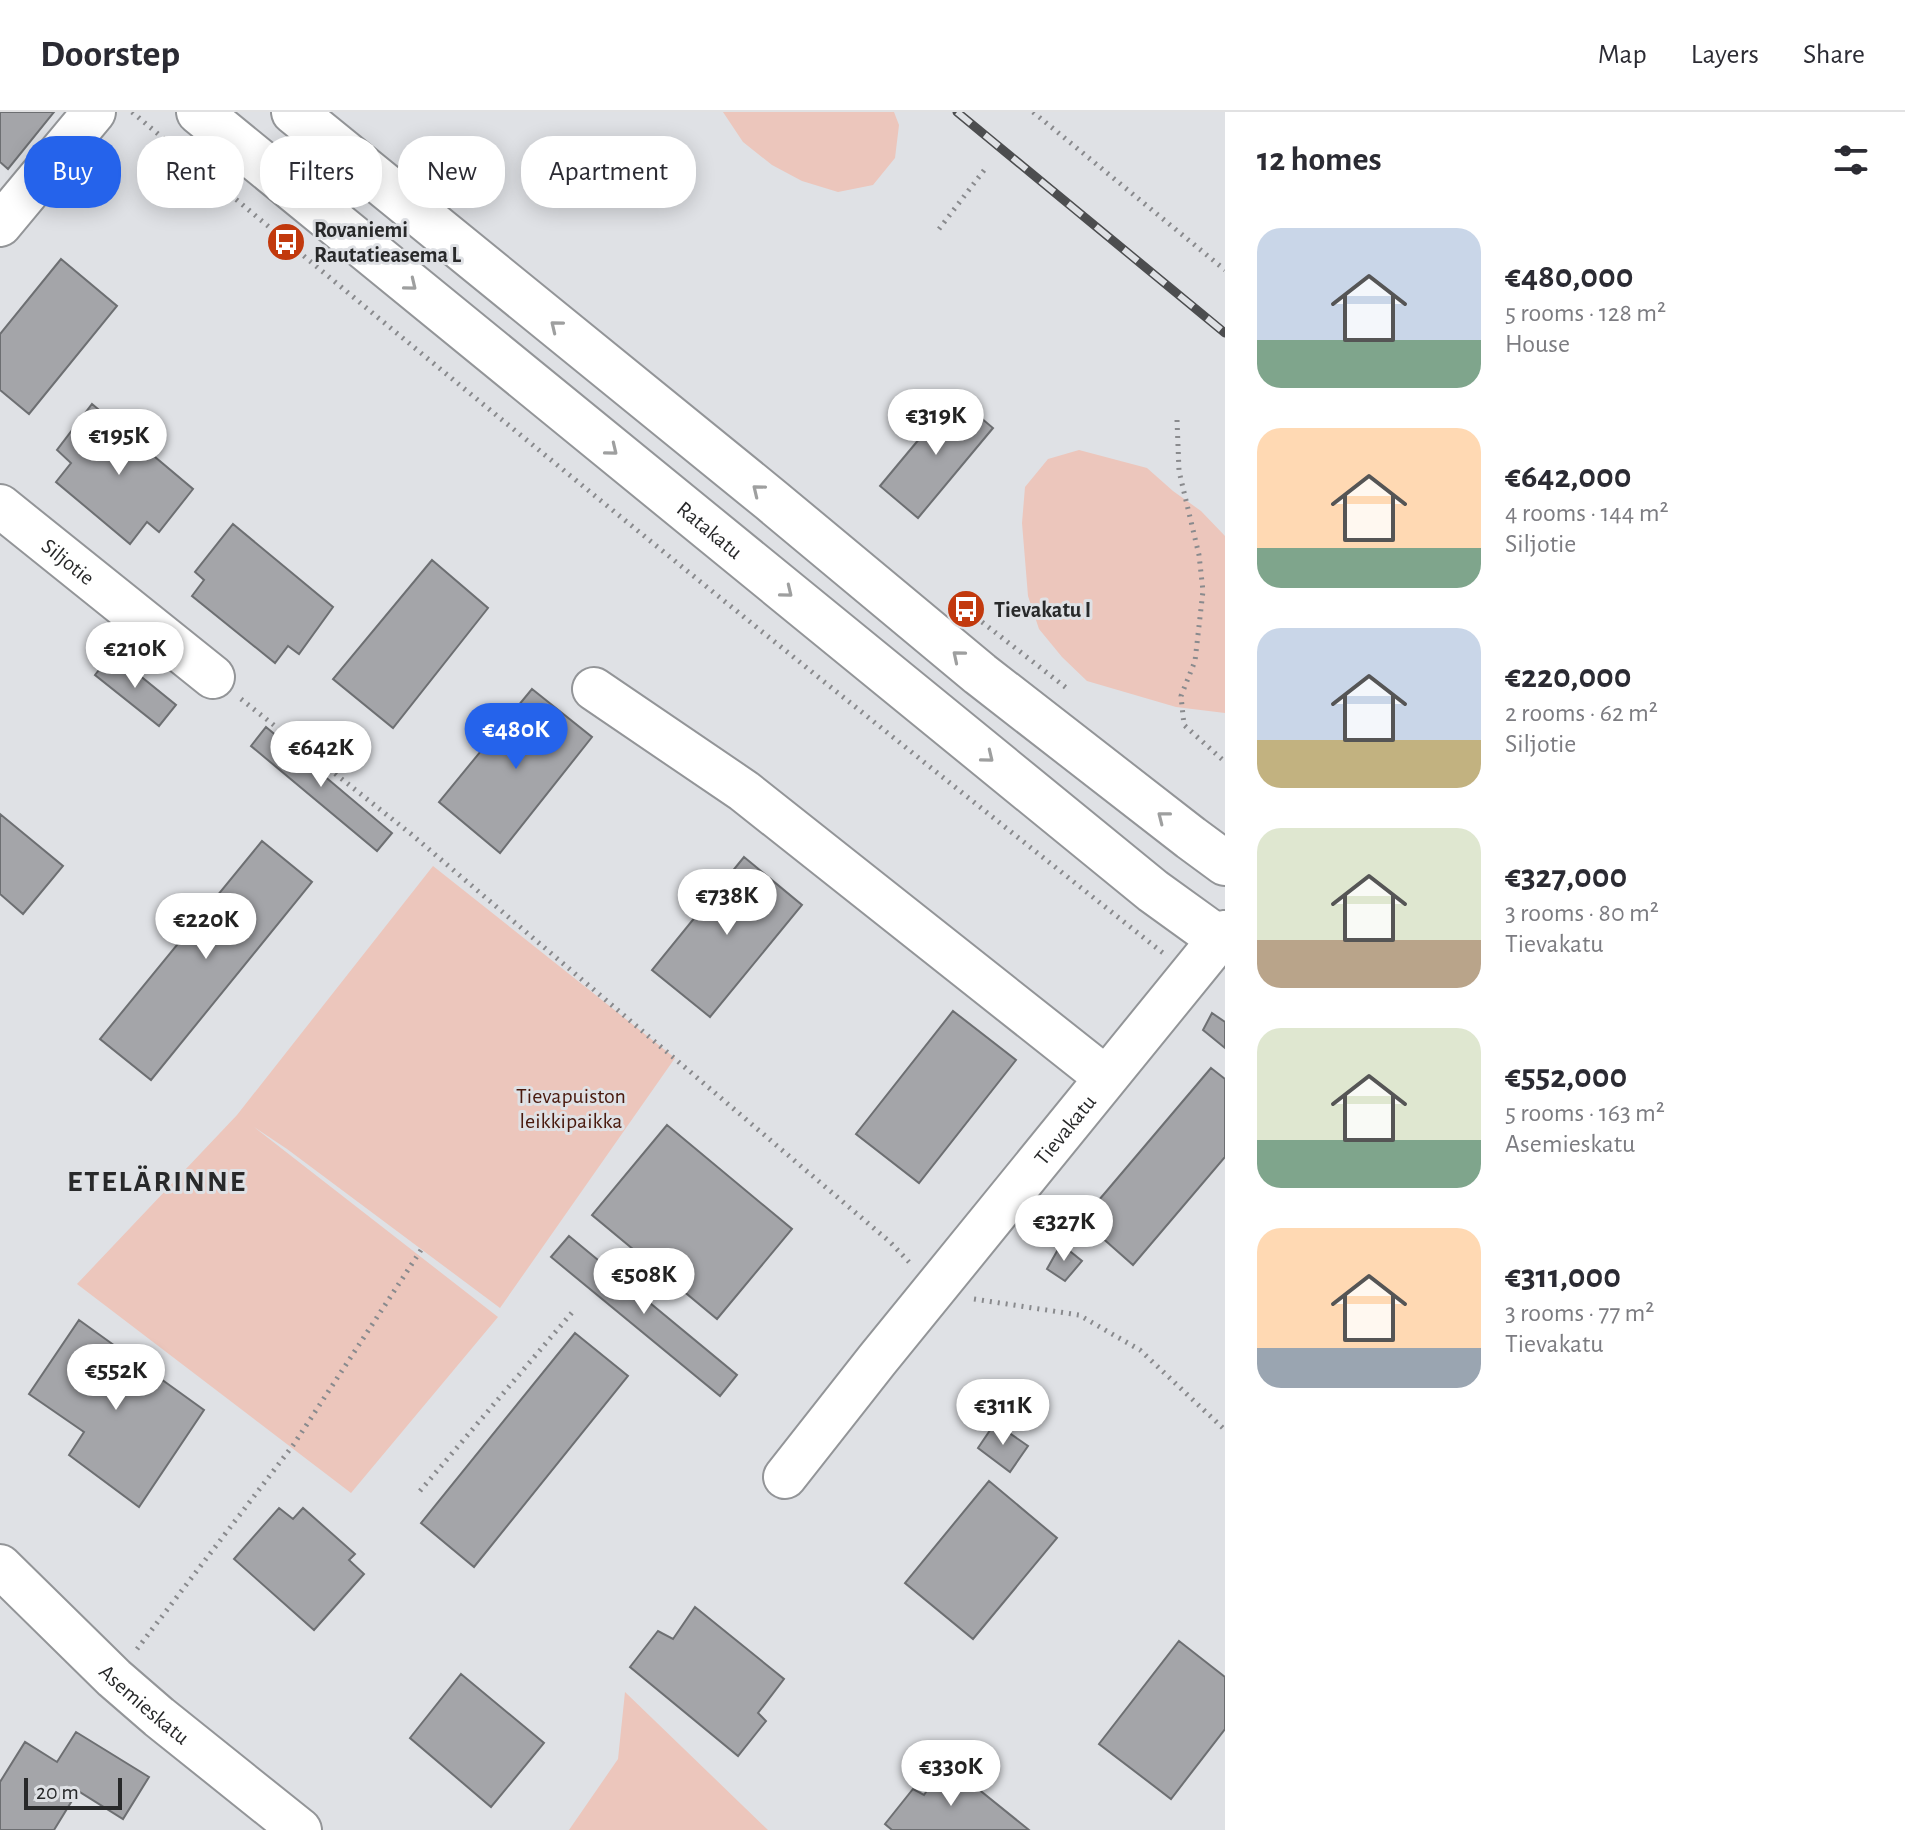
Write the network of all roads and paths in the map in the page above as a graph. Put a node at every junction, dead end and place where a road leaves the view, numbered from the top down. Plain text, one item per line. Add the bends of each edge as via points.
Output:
1 (94, 112) edge
2 (132, 112) edge
3 (199, 112) edge
4 (294, 112) edge
5 (1033, 112) edge
6 (985, 169) dead end
7 (0, 225) edge
8 (939, 229) dead end
9 (1225, 270) edge
10 (1177, 420) dead end
11 (0, 506) edge
12 (213, 677) joint
13 (594, 689) dead end
14 (1225, 762) edge
15 (1225, 863) edge
16 (1223, 938) edge
17 (1191, 974) junction
18 (1105, 1077) junction
19 (421, 1250) dead end
20 (935, 1288) junction
21 (575, 1309) dead end
22 (1225, 1430) edge
23 (785, 1477) dead end
24 (420, 1491) dead end
25 (0, 1566) edge
26 (114, 1678) junction
27 (300, 1830) edge

1 - 7 street
2 - 17 path via 679,564
3 -> 16 main road, Ratakatu via 1128,871
15 -> 4 main road via 980,674
5 - 9 path
6 - 8 path
10 - 14 path via 1179,471 1203,591 1195,661 1181,696 1184,725
11 - 12 street, Siljotie
12 - 20 path via 411,834 890,1242
13 - 18 street via 744,791
16 - 17 street, Tievakatu
17 - 18 street, Tievakatu
18 - 20 street, Tievakatu
19 - 26 path via 294,1444
20 - 22 path via 948,1295 1079,1315 1140,1350
20 - 23 street, Tievakatu
21 - 24 path
25 - 26 street, Asemieskatu
26 - 27 street, Asemieskatu

